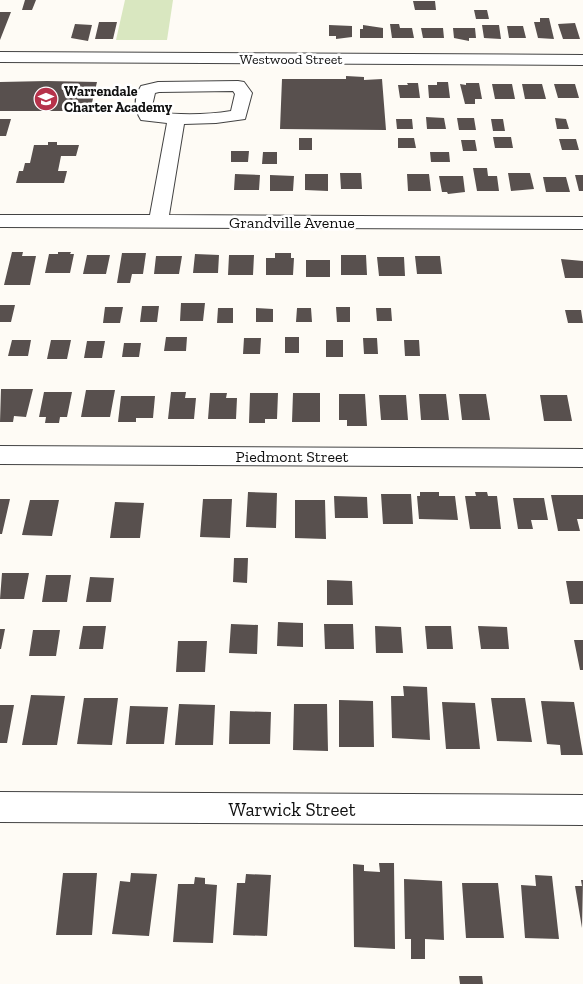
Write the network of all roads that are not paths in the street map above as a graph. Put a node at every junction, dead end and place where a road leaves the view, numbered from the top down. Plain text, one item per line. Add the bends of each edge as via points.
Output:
1 (0, 58) edge
2 (165, 58) junction
3 (245, 59) junction
4 (583, 60) edge
5 (238, 86) junction
6 (158, 87) junction
7 (176, 120) junction
8 (0, 221) edge
9 (159, 221) junction
10 (583, 224) edge
11 (0, 455) edge
12 (583, 458) edge
13 (0, 807) edge
14 (583, 810) edge

1 - 2 street, Westwood Street
2 - 3 street, Westwood Street
2 - 6 street
3 - 4 street, Westwood Street
3 - 5 street via 244,74
5 - 6 street
5 - 7 street via 244,94 239,115
6 - 7 street via 147,90 143,106 147,116
7 - 9 street
8 - 9 street, Grandville Avenue
9 - 10 street, Grandville Avenue
11 - 12 street, Piedmont Street
13 - 14 street, Warwick Street

